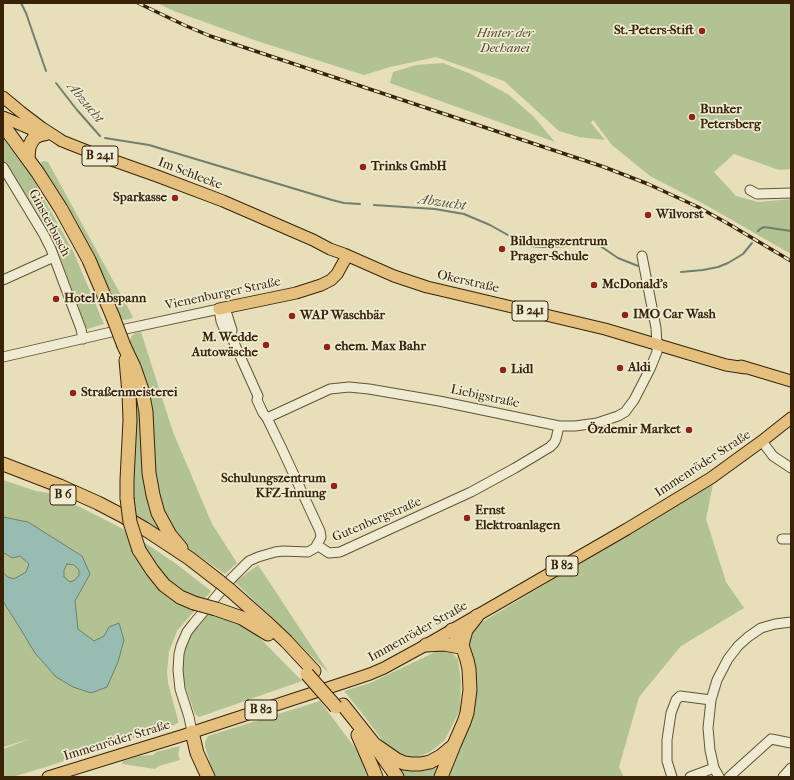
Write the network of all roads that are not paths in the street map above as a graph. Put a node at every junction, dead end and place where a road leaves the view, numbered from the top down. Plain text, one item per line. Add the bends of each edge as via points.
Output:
1 (3, 97) edge
2 (3, 117) edge
3 (3, 124) edge
4 (42, 134) junction
5 (56, 138) junction
6 (28, 158) junction
7 (3, 169) edge
8 (750, 190) dead end
9 (791, 193) edge
10 (345, 255) junction
11 (54, 256) junction
12 (642, 256) dead end
13 (3, 280) edge
14 (222, 309) junction
15 (83, 339) junction
16 (657, 344) junction
17 (124, 346) junction
18 (3, 357) edge
19 (791, 381) edge
20 (267, 418) junction
21 (791, 418) edge
22 (559, 426) junction
23 (791, 426) edge
24 (764, 444) junction
25 (3, 464) edge
26 (791, 468) edge
27 (3, 472) edge
28 (627, 529) junction
29 (317, 546) junction
30 (189, 558) junction
31 (222, 588) junction
32 (476, 616) junction
33 (791, 622) edge
34 (452, 630) junction
35 (268, 634) junction
36 (426, 646) junction
37 (462, 648) junction
38 (310, 673) junction
39 (711, 700) junction
40 (339, 706) junction
41 (193, 732) junction
42 (358, 735) junction
43 (791, 743) edge
44 (374, 744) junction
45 (454, 745) junction
46 (714, 768) junction
47 (791, 768) edge
48 (206, 774) edge
49 (48, 777) edge
50 (376, 777) edge
51 (388, 777) edge
52 (397, 777) edge
53 (441, 777) edge
54 (672, 777) edge
55 (690, 777) edge
56 (718, 777) edge
57 (728, 777) edge
58 (783, 777) edge

1 - 5 main road, Im Schleeke / B 241
2 - 4 main road, Im Schleeke / B 241
3 - 6 highway
4 - 5 main road, Im Schleeke / B 241
4 - 6 highway via 32,141
5 - 10 main road, Im Schleeke / B 241 via 213,197
6 - 17 highway, bridge via 68,220 88,260
7 - 11 street, Ginsterbusch
8 - 9 street via 757,194
10 - 14 main road, Vienenburger Straße via 331,280 321,286
10 - 16 main road, Okerstraße / B 241 via 427,287 586,324
11 - 13 street
11 - 15 street, Ginsterbusch
12 - 16 street, Liebigstraße
14 - 15 street, Vienenburger Straße
14 - 20 street, Gutenbergstraße via 232,330 231,336 258,396 257,400
15 - 18 street, Vienenburger Straße
16 - 19 main road, Okerstraße via 706,358 713,357
16 - 22 street, Liebigstraße via 656,356 650,369 625,412 597,423
17 - 30 highway via 142,390 150,473 158,514
17 - 35 highway, bridge via 130,393 127,498 130,522 140,550 164,585 180,597 194,604 242,618
20 - 22 street, Liebigstraße via 330,389 357,387
20 - 29 street, Gutenbergstraße via 320,531 321,537
21 - 28 main road, Immenröder Straße / B 82 via 724,470
22 - 29 street, Gutenbergstraße via 556,439 550,447 472,492 340,552 329,552
23 - 24 main road, Immenröder Straße / B 82
24 - 26 street via 773,456
24 - 28 main road, Immenröder Straße / B 82 via 713,480
25 - 30 highway, B 6 via 98,503
27 - 31 highway, B 6 via 94,509
28 - 32 main road, Immenröder Straße / B 82
29 - 41 street via 308,552 275,552 249,561 188,632 179,654 178,679
30 - 31 highway, B 6
31 - 35 highway, B 6
31 - 38 highway, B 6 via 281,636
32 - 34 main road, Immenröder Straße / B 82
32 - 37 highway via 466,630
33 - 39 street via 761,628 738,646 728,659
34 - 36 main road, Immenröder Straße / B 82
34 - 37 highway
35 - 38 highway, B 6
36 - 37 highway via 444,644
36 - 41 main road, Immenröder Straße / B 82 via 370,674
37 - 45 highway via 469,669 470,690 464,722
38 - 40 highway, B 6, bridge
39 - 46 street via 708,728
39 - 54 street via 680,696 676,700 671,713 667,740 667,761
40 - 42 highway, B 6
40 - 44 highway, B 6
41 - 48 highway via 196,753
41 - 49 main road, Immenröder Straße / B 82
42 - 50 highway, B 6
42 - 51 highway, B 6
43 - 57 street via 771,739
44 - 45 highway via 397,760 412,764 436,760
44 - 52 highway, B 6
45 - 53 highway
46 - 55 street
46 - 56 street
47 - 58 street

